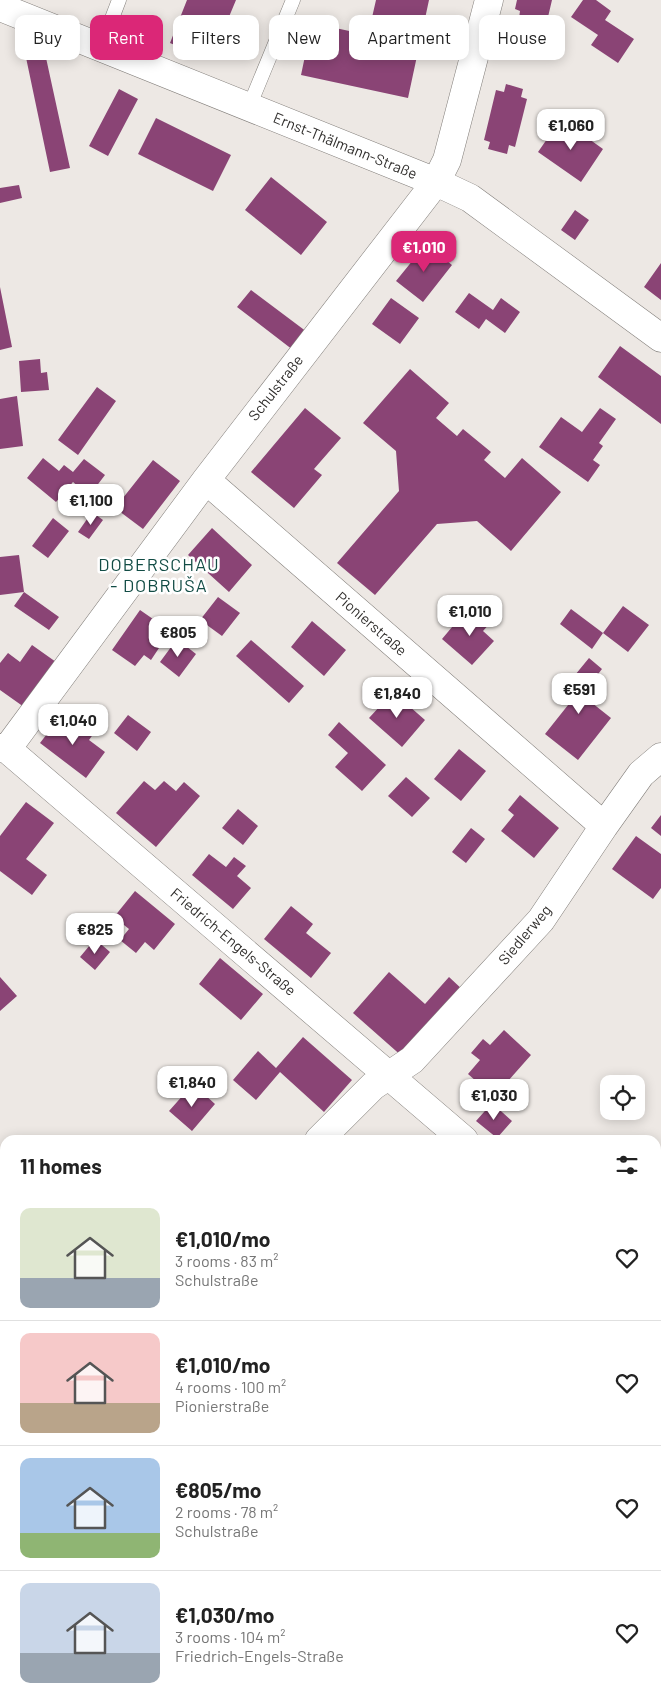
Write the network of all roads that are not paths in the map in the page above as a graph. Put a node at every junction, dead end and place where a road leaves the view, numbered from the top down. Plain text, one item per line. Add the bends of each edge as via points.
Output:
1 (119, 0) edge
2 (292, 0) edge
3 (489, 0) edge
4 (0, 7) edge
5 (113, 15) edge
6 (90, 43) edge
7 (133, 60) edge
8 (249, 107) junction
9 (436, 182) junction
10 (661, 338) edge
11 (206, 480) junction
12 (3, 749) edge
13 (661, 757) edge
14 (604, 826) junction
15 (390, 1075) junction
16 (324, 1135) edge
17 (458, 1135) edge

1 - 5 lane
2 - 8 lane
3 - 9 street, Schulstraße via 446,160
4 - 6 street, Ernst-Thälmann-Straße
7 - 8 street, Ernst-Thälmann-Straße
8 - 9 street, Ernst-Thälmann-Straße
9 - 10 street, Ernst-Thälmann-Straße via 470,198
9 - 11 street, Schulstraße
11 - 12 street, Schulstraße
11 - 14 street, Pionierstraße
12 - 15 street, Friedrich-Engels-Straße
13 - 14 street, Siedlerweg via 641,774
14 - 15 street, Siedlerweg via 542,920 412,1060
15 - 16 street, Siedlerweg via 373,1086
15 - 17 street, Friedrich-Engels-Straße

